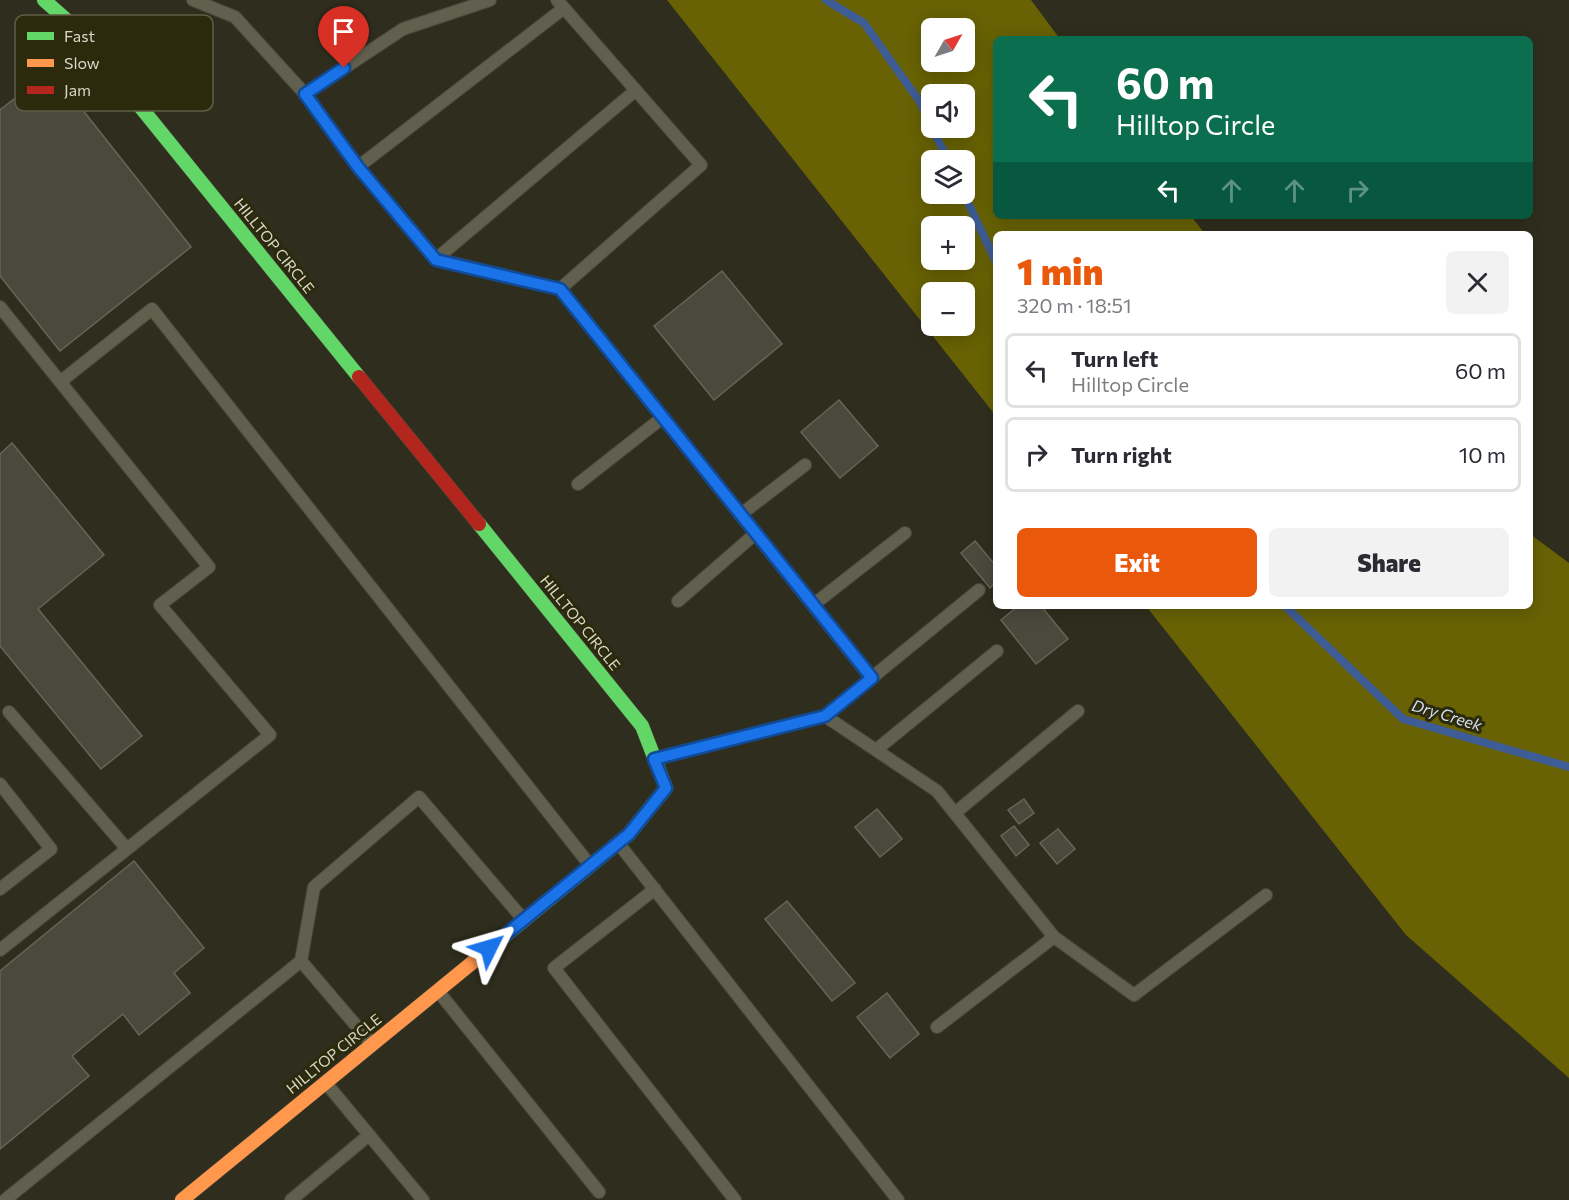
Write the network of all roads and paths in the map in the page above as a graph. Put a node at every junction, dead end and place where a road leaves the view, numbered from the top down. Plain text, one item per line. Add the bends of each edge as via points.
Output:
1 (44, 0) edge
2 (193, 0) edge
3 (490, 0) edge
4 (560, 4) edge
5 (61, 15) edge
6 (636, 90) junction
7 (305, 94) junction
8 (144, 111) edge
9 (358, 167) junction
10 (436, 260) junction
11 (560, 289) junction
12 (0, 307) edge
13 (60, 382) junction
14 (662, 418) junction
15 (806, 465) dead end
16 (578, 484) dead end
17 (740, 515) junction
18 (904, 533) dead end
19 (756, 534) junction
20 (980, 590) dead end
21 (678, 601) dead end
22 (813, 605) junction
23 (997, 651) dead end
24 (872, 678) junction
25 (1078, 711) dead end
26 (9, 712) dead end
27 (825, 716) junction
28 (876, 750) junction
29 (654, 759) junction
30 (0, 784) edge
31 (955, 813) junction
32 (619, 843) junction
33 (127, 849) junction
34 (590, 865) junction
35 (0, 889) edge
36 (655, 889) junction
37 (1266, 895) dead end
38 (523, 920) junction
39 (1054, 937) junction
40 (0, 950) edge
41 (301, 962) junction
42 (437, 990) junction
43 (937, 1027) dead end
44 (372, 1044) junction
45 (325, 1082) junction
46 (369, 1135) junction
47 (599, 1192) dead end
48 (5, 1200) edge
49 (182, 1200) edge
50 (291, 1200) edge
51 (423, 1200) edge
52 (735, 1200) edge
53 (898, 1200) edge

1 - 5 street, HILLTOP CIRCLE
2 - 7 lane via 235,17
3 - 7 lane via 403,29
4 - 6 lane
4 - 9 lane
6 - 10 lane
6 - 11 lane via 701,165
7 - 9 lane
8 - 29 street, HILLTOP CIRCLE via 642,726
9 - 10 lane
10 - 11 lane
11 - 14 lane
12 - 13 lane
13 - 33 lane via 209,567 160,605 270,735
13 - 34 lane via 152,309
14 - 16 lane
14 - 17 lane
15 - 17 lane
17 - 19 lane
18 - 22 lane
19 - 21 lane
19 - 22 lane
20 - 24 lane
22 - 24 lane
23 - 28 lane
24 - 27 lane
25 - 31 lane
26 - 33 lane
27 - 28 lane
27 - 29 lane
28 - 31 lane via 937,791
29 - 32 street, HILLTOP CIRCLE via 666,788
30 - 35 lane via 51,849
31 - 39 lane
32 - 34 street, HILLTOP CIRCLE
32 - 36 lane
33 - 40 lane
34 - 38 street, HILLTOP CIRCLE
36 - 52 lane via 554,968
36 - 53 lane
37 - 39 lane via 1134,995
38 - 41 lane via 419,797 314,887
38 - 42 street, HILLTOP CIRCLE
39 - 43 lane
41 - 44 lane
41 - 48 lane
42 - 44 street, HILLTOP CIRCLE
42 - 47 lane
44 - 45 street, HILLTOP CIRCLE
45 - 46 lane
45 - 49 street, HILLTOP CIRCLE
46 - 50 lane
46 - 51 lane

